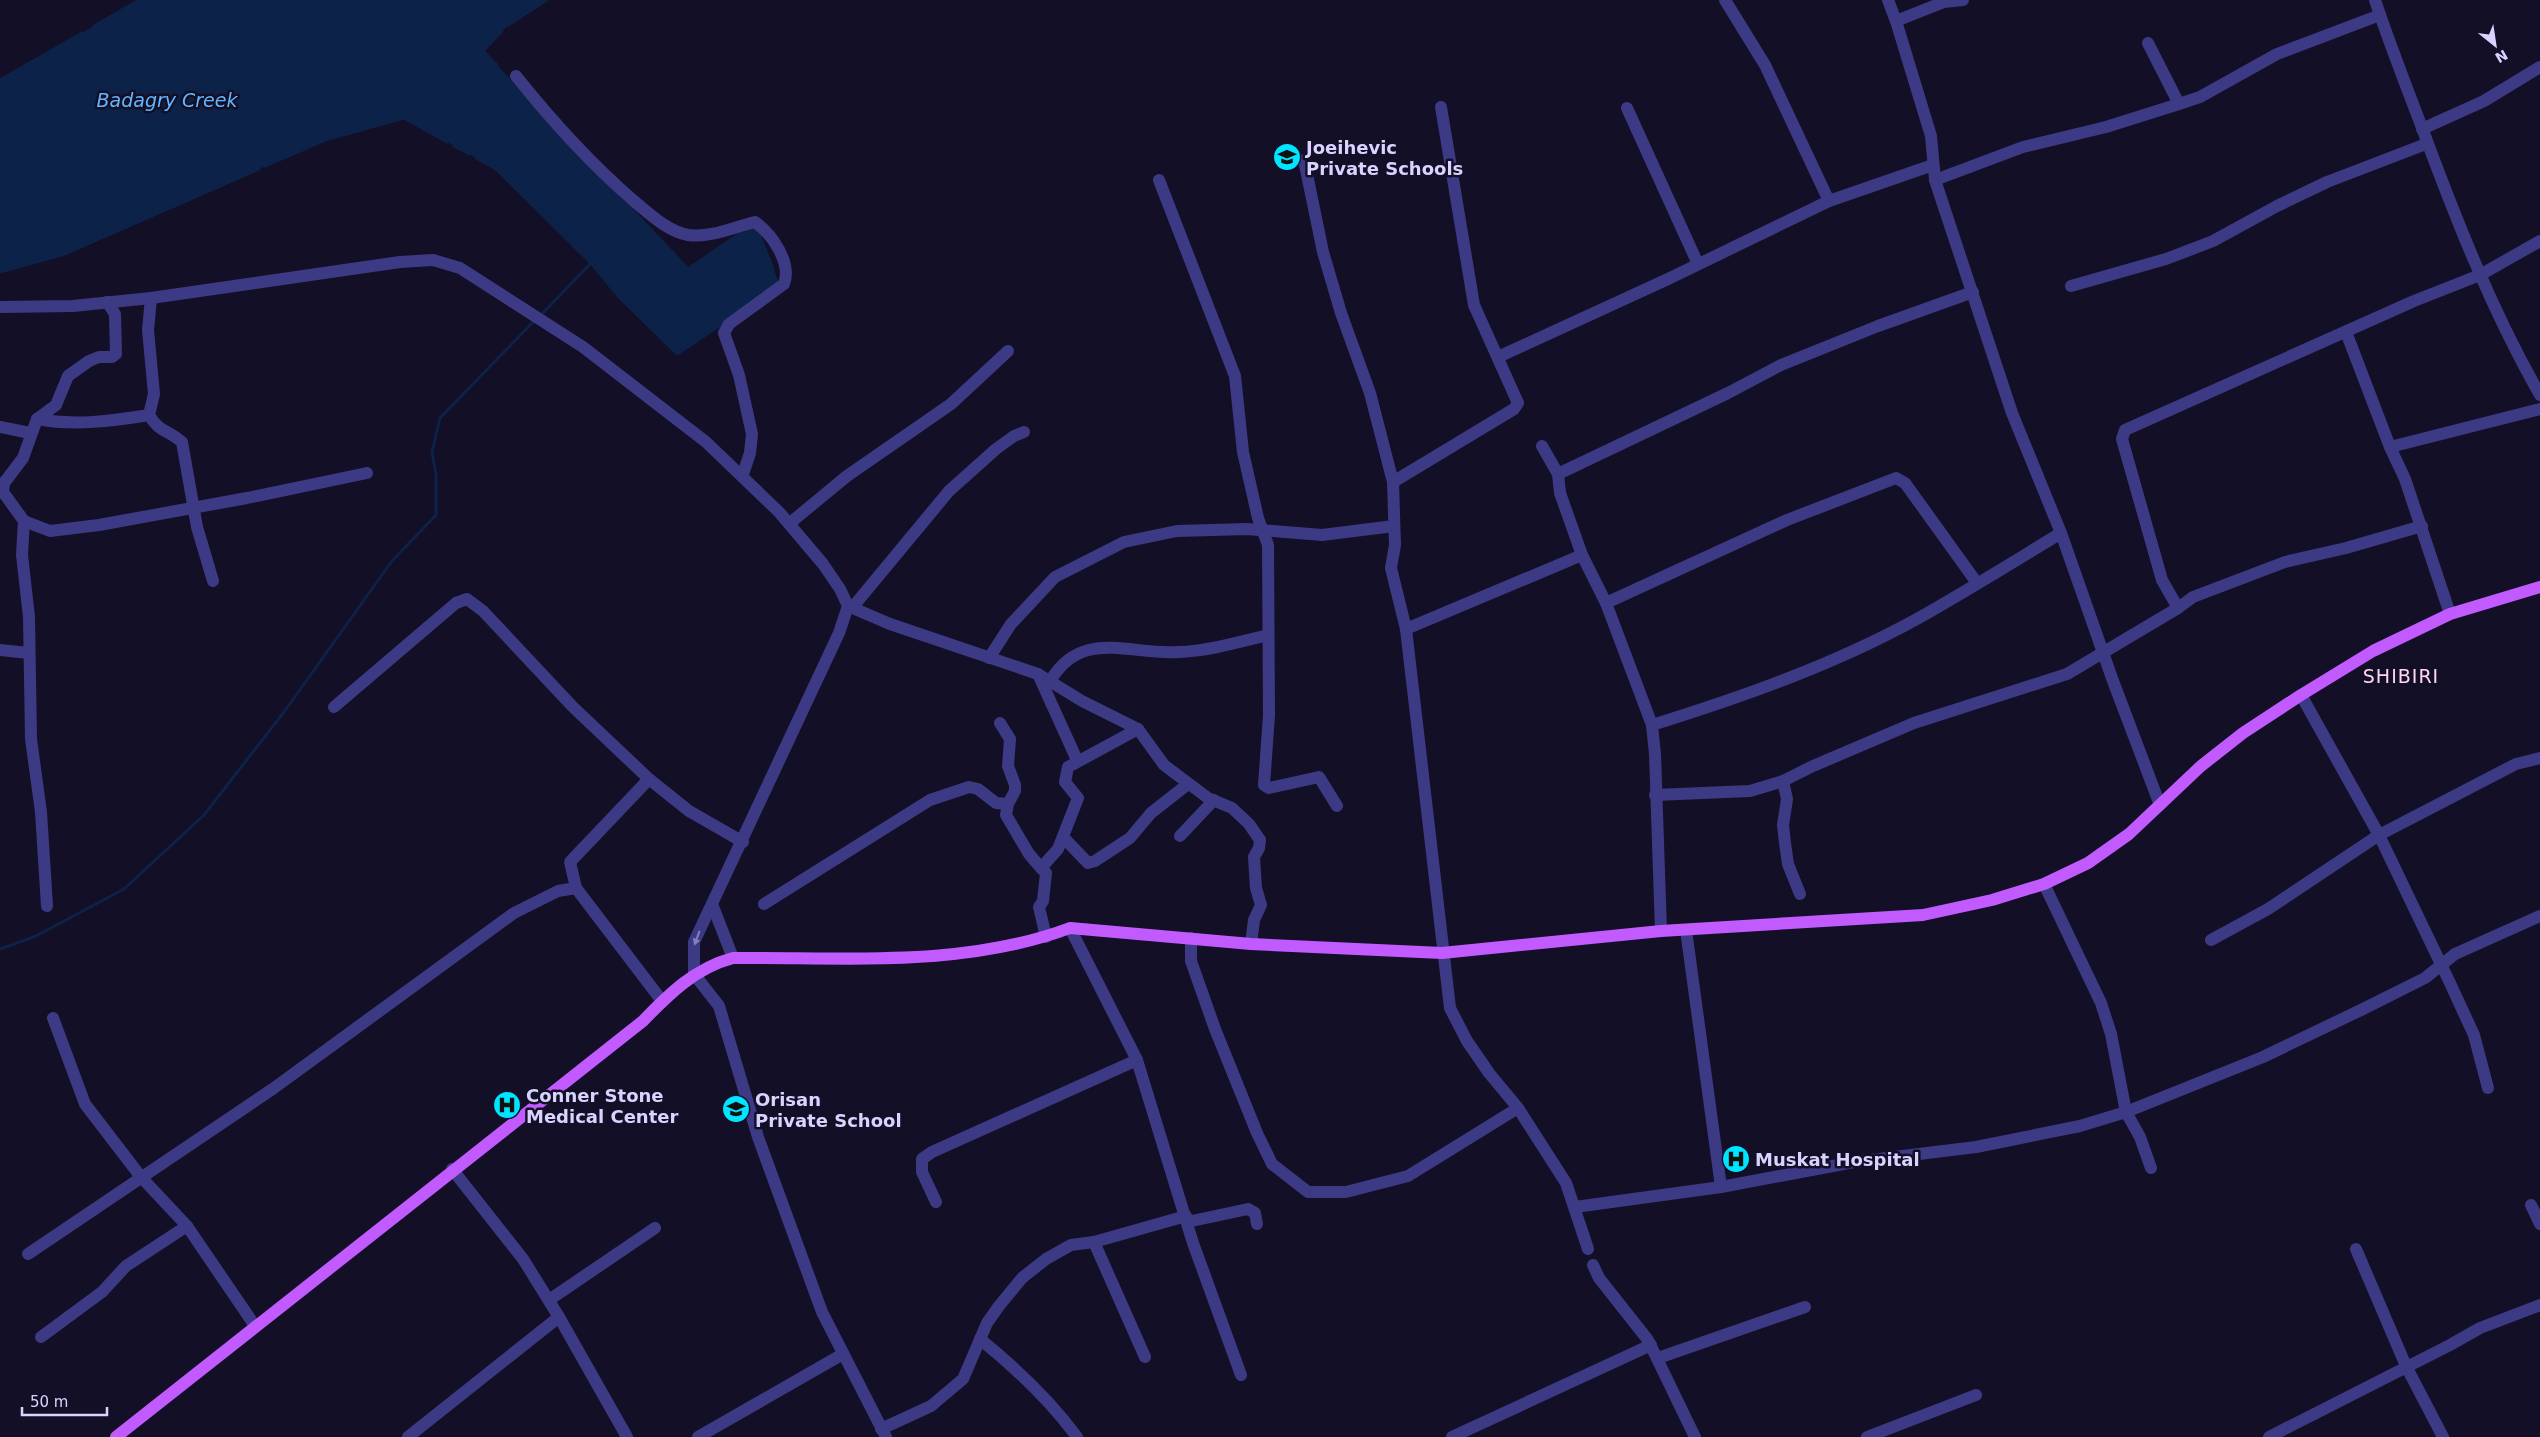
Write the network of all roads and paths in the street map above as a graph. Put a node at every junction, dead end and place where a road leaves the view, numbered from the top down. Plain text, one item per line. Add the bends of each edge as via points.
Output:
1 (1725, 0) edge
2 (1888, 0) edge
3 (1963, 0) edge
4 (2375, 0) edge
5 (2380, 15) junction
6 (1896, 21) junction
7 (2148, 43) dead end
8 (2540, 67) edge
9 (516, 76) dead end
10 (2180, 104) junction
11 (1441, 107) dead end
12 (1627, 108) dead end
13 (2422, 129) junction
14 (2426, 144) junction
15 (1304, 160) dead end
16 (1933, 165) junction
17 (1159, 180) dead end
18 (1936, 180) junction
19 (1829, 201) junction
20 (2540, 241) edge
21 (1698, 264) junction
22 (2480, 275) junction
23 (2071, 286) dead end
24 (1973, 292) junction
25 (151, 298) junction
26 (107, 302) junction
27 (0, 306) edge
28 (2346, 332) junction
29 (1008, 351) dead end
30 (1498, 357) junction
31 (2540, 395) edge
32 (2540, 409) edge
33 (149, 415) junction
34 (37, 419) junction
35 (0, 427) edge
36 (1024, 432) dead end
37 (30, 433) junction
38 (1542, 446) dead end
39 (2390, 447) junction
40 (367, 473) dead end
41 (742, 474) junction
42 (1558, 474) junction
43 (1394, 482) junction
44 (194, 506) junction
45 (24, 521) junction
46 (790, 523) junction
47 (1394, 526) junction
48 (2422, 526) junction
49 (1264, 532) junction
50 (2062, 533) junction
51 (1582, 555) junction
52 (213, 580) dead end
53 (1977, 583) junction
54 (2540, 586) edge
55 (1606, 603) junction
56 (850, 608) junction
57 (2178, 608) junction
58 (2450, 614) junction
59 (1406, 629) junction
60 (1268, 635) junction
61 (0, 650) edge
62 (2104, 650) junction
63 (29, 653) junction
64 (989, 658) junction
65 (1044, 678) junction
66 (2301, 694) junction
67 (334, 707) dead end
68 (1000, 723) dead end
69 (1652, 725) junction
70 (1138, 728) junction
71 (2540, 758) edge
72 (1077, 760) junction
73 (649, 779) junction
74 (1783, 781) junction
75 (1188, 784) junction
76 (1655, 795) junction
77 (1214, 800) junction
78 (1008, 804) junction
79 (2160, 805) junction
80 (1337, 806) dead end
81 (2379, 835) junction
82 (1180, 836) dead end
83 (1063, 837) junction
84 (743, 842) junction
85 (1041, 868) junction
86 (2044, 884) junction
87 (576, 888) junction
88 (1800, 894) dead end
89 (712, 904) junction
90 (764, 904) dead end
91 (47, 906) dead end
92 (2540, 916) edge
93 (1070, 928) junction
94 (1686, 930) junction
95 (1661, 931) junction
96 (1046, 937) junction
97 (1192, 938) junction
98 (2211, 940) dead end
99 (1251, 944) junction
100 (1442, 953) junction
101 (733, 958) junction
102 (2440, 964) junction
103 (694, 974) junction
104 (662, 1001) junction
105 (53, 1018) dead end
106 (1137, 1060) junction
107 (2488, 1088) dead end
108 (1518, 1108) junction
109 (2126, 1112) junction
110 (2151, 1168) dead end
111 (452, 1169) junction
112 (141, 1176) junction
113 (1721, 1187) junction
114 (936, 1202) dead end
115 (2531, 1205) dead end
116 (1575, 1207) junction
117 (1187, 1219) junction
118 (1257, 1224) dead end
119 (2540, 1224) edge
120 (187, 1226) junction
121 (655, 1228) dead end
122 (1094, 1242) junction
123 (1588, 1249) dead end
124 (2356, 1249) dead end
125 (28, 1254) dead end
126 (1593, 1265) dead end
127 (549, 1300) junction
128 (2540, 1305) edge
129 (1805, 1307) dead end
130 (559, 1317) junction
131 (255, 1326) junction
132 (40, 1337) dead end
133 (980, 1339) junction
134 (1651, 1345) junction
135 (843, 1354) junction
136 (1145, 1357) dead end
137 (1658, 1358) junction
138 (2406, 1366) junction
139 (1241, 1376) dead end
140 (1976, 1395) dead end
141 (883, 1433) edge
142 (116, 1437) edge
143 (408, 1437) edge
144 (627, 1437) edge
145 (698, 1437) edge
146 (1077, 1437) edge
147 (1452, 1437) edge
148 (1695, 1437) edge
149 (1867, 1437) edge
150 (2269, 1437) edge
151 (2443, 1437) edge

1 - 19 street via 1765,66
2 - 6 street
3 - 6 street via 1944,2
4 - 5 street
5 - 10 street via 2277,54 2200,97
5 - 13 street
6 - 16 street via 1931,136
7 - 10 street
8 - 13 street via 2484,101
9 - 41 street via 589,161 671,230 689,235 712,234 755,222 776,246 786,268 784,284 729,324 724,333 739,376 752,434 750,454
10 - 18 street via 2106,127 2023,147
11 - 30 street via 1474,305
12 - 21 street
13 - 14 street
14 - 22 street
14 - 23 street via 2327,182 2212,241
15 - 43 street via 1323,252 1370,393
16 - 18 street
16 - 19 street
17 - 49 street via 1235,376 1243,452
18 - 24 street
19 - 21 street
20 - 22 street
21 - 30 street
22 - 28 street
22 - 31 street
24 - 42 street via 1781,365
24 - 50 street via 2012,413
25 - 26 street
25 - 33 street via 148,330 154,394
25 - 41 street via 400,262 433,260 460,268 583,347 706,442
26 - 27 street via 73,306
26 - 34 street via 115,314 116,354 112,358 99,357 76,368 68,376 56,405
28 - 39 street
28 - 57 street via 2125,430 2122,439 2162,580
29 - 46 street via 951,404 847,476
30 - 43 street via 1516,396 1518,403 1514,409
32 - 39 street
33 - 34 street via 105,422 63,423
33 - 44 street via 157,428 182,442
34 - 37 street
35 - 37 street
36 - 56 street via 996,449 949,491
37 - 45 street via 23,458 4,483 3,492
38 - 42 street
39 - 48 street
40 - 44 street
41 - 46 street
42 - 51 street via 1560,493
43 - 47 street
44 - 45 street via 50,531
44 - 52 street
45 - 63 street via 22,555 29,617
46 - 56 street via 823,564
47 - 49 street via 1322,535
47 - 59 street via 1391,568
48 - 57 street via 2285,562 2194,597
48 - 58 street
49 - 60 street via 1270,568
49 - 64 street via 1247,529 1176,531 1124,542 1055,577 1011,624
50 - 53 street
50 - 62 street
51 - 55 street
51 - 59 street
53 - 55 street via 1905,483 1896,478 1787,520
53 - 69 street via 1914,620 1846,653 1759,689
54 - 58 main road
55 - 69 street
56 - 64 street
56 - 84 street
57 - 62 street
58 - 66 main road via 2373,651
59 - 100 street
60 - 65 street via 1178,652 1114,647 1093,649 1073,654
60 - 80 street via 1269,715 1264,785 1269,788 1319,777
61 - 63 street
62 - 74 street via 2066,674 1914,723
62 - 79 street
63 - 91 street via 31,739 41,812
64 - 65 street
65 - 70 street
65 - 72 street
66 - 79 main road via 2229,744
66 - 81 street
67 - 73 street via 456,603 467,599 483,611 573,707
68 - 78 street via 1010,739 1008,766 1015,785
69 - 76 street
70 - 72 street
70 - 75 street via 1164,765
71 - 81 street via 2508,768
72 - 83 street via 1068,767 1065,782 1078,798
73 - 84 street via 689,811
73 - 87 street via 570,862
74 - 76 street via 1750,791
74 - 88 street via 1787,799 1784,843
75 - 77 street
75 - 83 street via 1151,813 1130,838 1095,861 1088,863
76 - 95 street
77 - 82 street
77 - 99 street via 1232,808 1260,840 1254,857 1261,905 1254,920
78 - 85 street via 1006,815
78 - 90 street via 996,803 978,789 969,787 930,800
79 - 86 main road via 2129,834 2088,863
81 - 98 street via 2268,908
81 - 102 street
83 - 85 street via 1058,849
84 - 89 street
85 - 96 street via 1046,873 1043,902 1039,907
86 - 94 main road via 1992,900 1923,915
86 - 109 street via 2101,1003 2111,1034
87 - 104 street
87 - 112 street via 558,891 514,913 274,1088
89 - 101 street
89 -> 103 street via 694,942
92 - 102 street via 2485,939
93 - 96 main road
93 - 97 main road
93 - 106 street
94 - 95 main road
94 - 113 street
95 - 100 main road
96 - 101 main road via 943,956
97 - 99 main road
97 - 108 street via 1191,961 1214,1030 1256,1133 1272,1164 1308,1192 1346,1192 1408,1176
99 - 100 main road
100 - 108 street via 1450,1008 1489,1073
101 - 103 main road
102 - 107 street via 2474,1035
102 - 109 street via 2425,978 2263,1057
103 - 104 main road
103 - 135 street via 719,1006 758,1137 822,1312
104 - 111 main road via 642,1021
105 - 112 street via 85,1104
106 - 114 street via 932,1152 922,1160 922,1172
106 - 117 street
108 - 116 street via 1566,1184
109 - 110 street via 2140,1137
109 - 113 street via 2080,1126 1976,1147 1854,1162
111 - 127 street via 523,1259
111 - 131 main road
112 - 120 street
112 - 125 street
113 - 116 street
115 - 119 street
116 - 123 street
117 - 118 street via 1248,1209 1255,1213
117 - 122 street
117 - 139 street
120 - 131 street
120 - 132 street via 126,1266 96,1298
121 - 127 street
122 - 133 street via 1071,1245 1022,1278 991,1317
122 - 136 street
124 - 138 street
126 - 134 street via 1599,1278
127 - 130 street
128 - 138 street via 2480,1328
129 - 137 street
130 - 143 street
130 - 144 street
131 - 142 main road
133 - 141 street via 963,1379 931,1406
133 - 146 street via 1055,1407
134 - 137 street
134 - 147 street
135 - 141 street
135 - 145 street
137 - 148 street
138 - 150 street
138 - 151 street
140 - 149 street

